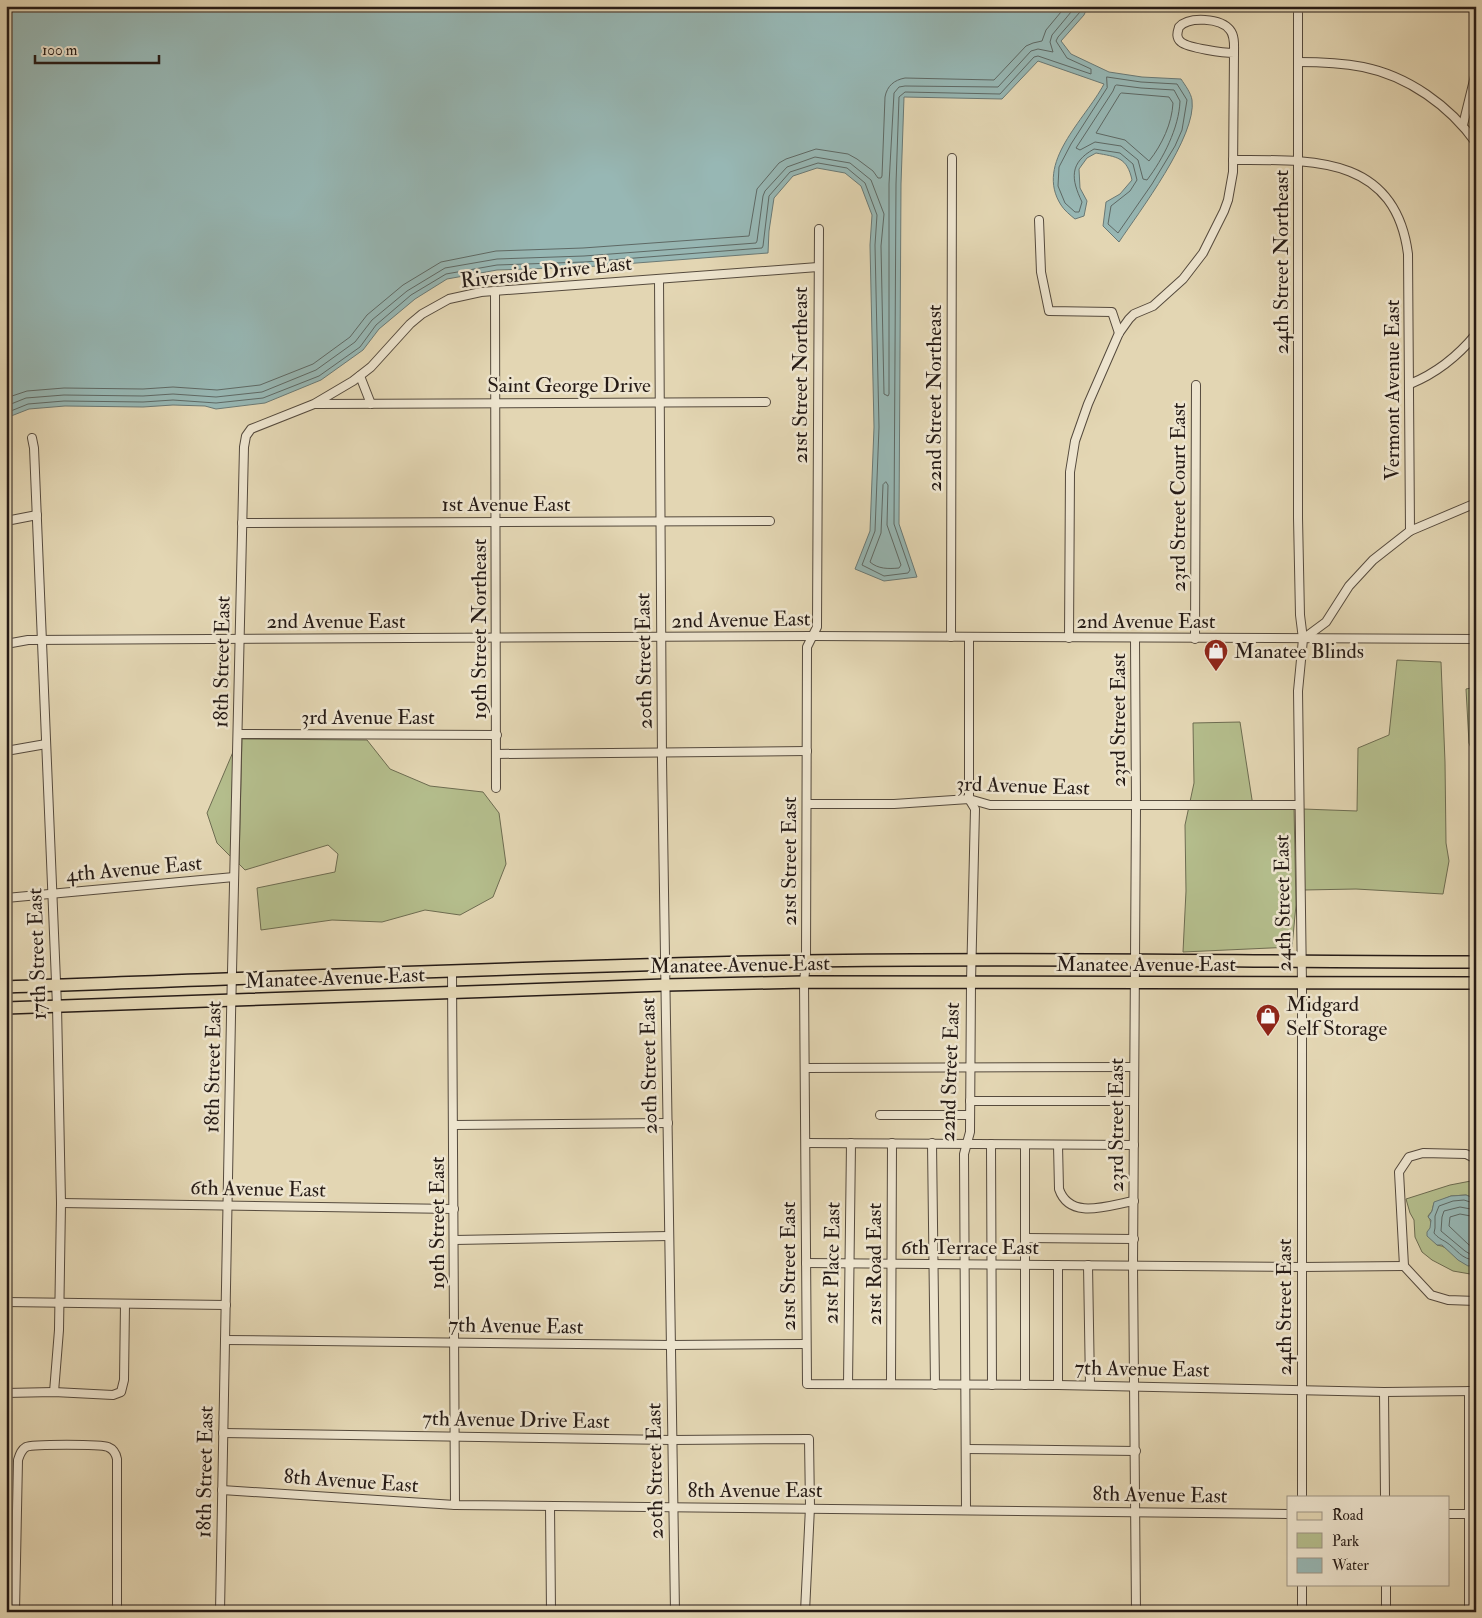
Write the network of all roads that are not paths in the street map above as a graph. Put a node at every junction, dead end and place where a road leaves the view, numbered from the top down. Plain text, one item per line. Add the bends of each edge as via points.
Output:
1 (1298, 6) edge
2 (1234, 54) junction
3 (1298, 62) junction
4 (1476, 72) edge
5 (1463, 125) junction
6 (1476, 143) edge
7 (952, 158) dead end
8 (1233, 160) junction
9 (1298, 161) junction
10 (1039, 220) dead end
11 (819, 229) dead end
12 (818, 267) junction
13 (659, 279) junction
14 (495, 291) junction
15 (1119, 333) junction
16 (1476, 334) edge
17 (360, 376) junction
18 (1410, 384) junction
19 (1196, 385) dead end
20 (659, 402) junction
21 (766, 402) dead end
22 (496, 403) junction
23 (314, 404) junction
24 (371, 404) junction
25 (32, 438) dead end
26 (1476, 503) edge
27 (37, 515) junction
28 (1298, 518) joint
29 (817, 520) joint
30 (6, 521) edge
31 (659, 521) junction
32 (770, 521) dead end
33 (242, 522) junction
34 (496, 522) junction
35 (1410, 531) junction
36 (812, 636) junction
37 (951, 637) junction
38 (497, 638) junction
39 (661, 638) junction
40 (969, 638) junction
41 (1069, 638) junction
42 (1475, 638) edge
43 (239, 639) junction
44 (1135, 639) junction
45 (1196, 639) junction
46 (1303, 639) junction
47 (41, 640) junction
48 (6, 644) edge
49 (238, 734) junction
50 (497, 736) junction
51 (46, 744) junction
52 (807, 750) junction
53 (6, 751) edge
54 (662, 753) junction
55 (496, 754) junction
56 (496, 788) dead end
57 (969, 799) junction
58 (807, 804) junction
59 (1299, 805) junction
60 (1136, 806) junction
61 (234, 877) junction
62 (52, 894) junction
63 (6, 898) edge
64 (971, 960) junction
65 (1135, 960) junction
66 (806, 961) junction
67 (1301, 962) junction
68 (1476, 962) edge
69 (666, 964) junction
70 (452, 972) junction
71 (233, 979) junction
72 (804, 982) junction
73 (971, 982) junction
74 (1134, 982) junction
75 (1476, 983) edge
76 (1302, 984) junction
77 (56, 985) junction
78 (665, 985) junction
79 (6, 987) edge
80 (453, 993) junction
81 (231, 1000) junction
82 (57, 1006) junction
83 (6, 1008) edge
84 (970, 1067) junction
85 (1134, 1067) junction
86 (805, 1068) junction
87 (970, 1101) junction
88 (1134, 1102) junction
89 (880, 1115) dead end
90 (970, 1115) junction
91 (668, 1122) junction
92 (454, 1125) junction
93 (806, 1143) junction
94 (851, 1143) junction
95 (892, 1143) junction
96 (932, 1143) junction
97 (967, 1144) junction
98 (991, 1144) junction
99 (1025, 1145) junction
100 (1058, 1145) junction
101 (1134, 1145) junction
102 (1476, 1159) edge
103 (1134, 1201) junction
104 (60, 1203) junction
105 (227, 1206) junction
106 (454, 1210) junction
107 (669, 1236) junction
108 (1026, 1238) junction
109 (1134, 1239) junction
110 (454, 1240) junction
111 (806, 1263) junction
112 (849, 1264) junction
113 (892, 1264) junction
114 (934, 1264) junction
115 (965, 1264) junction
116 (992, 1265) junction
117 (1025, 1265) junction
118 (1058, 1265) junction
119 (1088, 1266) junction
120 (1134, 1266) junction
121 (1404, 1266) junction
122 (1302, 1267) junction
123 (1476, 1301) edge
124 (6, 1302) edge
125 (59, 1303) junction
126 (126, 1304) junction
127 (226, 1305) junction
128 (225, 1340) junction
129 (454, 1343) junction
130 (806, 1344) junction
131 (670, 1345) junction
132 (807, 1384) joint
133 (848, 1384) junction
134 (892, 1384) junction
135 (935, 1385) junction
136 (966, 1385) junction
137 (992, 1385) junction
138 (1025, 1385) junction
139 (1058, 1385) junction
140 (1090, 1385) junction
141 (1134, 1386) junction
142 (1302, 1390) junction
143 (1472, 1391) edge
144 (54, 1392) junction
145 (1384, 1392) junction
146 (6, 1393) edge
147 (223, 1433) junction
148 (454, 1436) junction
149 (672, 1440) junction
150 (966, 1449) junction
151 (1136, 1451) junction
152 (222, 1490) junction
153 (1302, 1496) edge
154 (1386, 1496) edge
155 (455, 1505) junction
156 (550, 1506) junction
157 (673, 1506) junction
158 (810, 1507) junction
159 (966, 1509) junction
160 (1136, 1513) junction
161 (1287, 1514) edge
162 (1450, 1514) edge
163 (1469, 1514) junction
164 (1302, 1586) edge
165 (1386, 1586) edge
166 (15, 1612) edge
167 (117, 1612) edge
168 (220, 1612) edge
169 (551, 1612) edge
170 (675, 1612) edge
171 (805, 1612) edge
172 (1136, 1612) edge
173 (1302, 1612) edge
174 (1386, 1612) edge
175 (1468, 1612) edge

1 - 3 street, 24th Street Northeast
2 - 2 street via 1185,44 1179,40 1177,30 1181,24 1199,20 1223,24 1232,34
2 - 8 street
3 - 5 street via 1345,64 1386,74 1426,94
3 - 9 street, 24th Street Northeast
4 - 5 street
5 - 6 street
7 - 37 street, 22nd Street Northeast
8 - 9 street, Vermont Avenue East
8 - 15 street via 1228,200 1196,264 1169,294 1134,314
9 - 18 street, Vermont Avenue East via 1338,166 1353,172 1379,190 1398,214 1408,254
9 - 28 street, 24th Street Northeast
10 - 15 street via 1041,272 1049,311 1112,312
11 - 12 street, 21st Street Northeast
12 - 13 street, Riverside Drive East
12 - 29 street, 21st Street Northeast
13 - 14 street, Riverside Drive East
13 - 20 street, 20th Street East
14 - 17 street, Riverside Drive East via 463,295 434,306 410,324
14 - 22 street
15 - 41 street via 1075,441 1070,472
16 - 18 street via 1430,376
17 - 23 street, Riverside Drive East
17 - 24 street
18 - 35 street, Vermont Avenue East
19 - 45 street, 23rd Street Court East
20 - 21 street, Saint George Drive
20 - 22 street, Saint George Drive
20 - 31 street, 20th Street East
22 - 24 street, Saint George Drive
22 - 34 street, 19th Street Northeast
23 - 24 street, Saint George Drive
23 - 33 street, 18th Street East via 256,427 246,436
25 - 27 street, 17th Street East
26 - 35 street
27 - 30 street
27 - 47 street, 17th Street East
28 - 46 street, 24th Street East
29 - 36 street, 21st Street East via 817,627
31 - 32 street, 1st Avenue East
31 - 34 street, 1st Avenue East
31 - 39 street, 20th Street East
33 - 34 street, 1st Avenue East
33 - 43 street, 18th Street East
34 - 38 street, 19th Street Northeast
35 - 46 street via 1373,560 1349,586 1326,622
36 - 37 street, 2nd Avenue East
36 - 39 street, 2nd Avenue East
36 - 52 street, 21st Street East via 807,647
37 - 40 street, 2nd Avenue East
38 - 39 street, 2nd Avenue East
38 - 43 street, 2nd Avenue East
38 - 50 street, 19th Street Northeast
39 - 54 street, 20th Street East
40 - 41 street, 2nd Avenue East
40 - 57 street, 22nd Street East
41 - 44 street, 2nd Avenue East
42 - 46 street, 2nd Avenue East
43 - 47 street, 2nd Avenue East
43 - 49 street, 18th Street East
44 - 45 street, 2nd Avenue East
44 - 60 street, 23rd Street East
45 - 46 street, 2nd Avenue East
46 - 59 street, 24th Street East via 1298,691
47 - 48 street, 2nd Avenue East
47 - 51 street, 17th Street East
49 - 50 street, 3rd Avenue East
49 - 61 street, 18th Street East
50 - 55 street
51 - 53 street
51 - 62 street, 17th Street East
52 - 54 street
52 - 58 street, 21st Street East
54 - 55 street
54 - 69 street, 20th Street East
55 - 56 street
57 - 58 street, 3rd Avenue East via 894,804
57 - 60 street, 3rd Avenue East via 990,805
57 - 64 street, 22nd Street East via 975,809
58 - 66 street, 21st Street East
59 - 60 street, 3rd Avenue East
59 - 67 street, 24th Street East
60 - 65 street, 23rd Street East
61 - 62 street, 4th Avenue East
61 - 71 street, 18th Street East
62 - 63 street, 4th Avenue East
62 - 77 street, 17th Street East
64 - 65 main road, Manatee Avenue East
64 - 66 main road, Manatee Avenue East
64 - 73 street, 22nd Street East
65 - 67 main road, Manatee Avenue East
65 - 74 street, 23rd Street East
66 - 69 main road, Manatee Avenue East
66 - 72 street, 21st Street East
67 - 68 main road, Manatee Avenue East
67 - 76 street, 24th Street East
69 - 70 main road, Manatee Avenue East
69 - 78 street, 20th Street East
70 - 71 main road, Manatee Avenue East
70 - 80 street, 19th Street East
71 - 77 main road, Manatee Avenue East
71 - 81 street, 18th Street East
72 - 73 main road, Manatee Avenue East
72 - 78 main road, Manatee Avenue East
72 - 86 street, 21st Street East
73 - 74 main road, Manatee Avenue East
73 - 84 street, 22nd Street East
74 - 76 main road, Manatee Avenue East
74 - 85 street, 23rd Street East
75 - 76 main road, Manatee Avenue East
76 - 122 street, 24th Street East
77 - 79 main road, Manatee Avenue East
77 - 82 street, 17th Street East
78 - 80 main road, Manatee Avenue East
78 - 91 street, 20th Street East
80 - 81 main road, Manatee Avenue East
80 - 92 street, 19th Street East
81 - 82 main road, Manatee Avenue East
81 - 105 street, 18th Street East
82 - 83 main road, Manatee Avenue East
82 - 104 street, 17th Street East
84 - 85 street
84 - 86 street
84 - 87 street, 22nd Street East
85 - 88 street, 23rd Street East
86 - 93 street, 21st Street East
87 - 88 street
87 - 90 street, 22nd Street East
88 - 101 street, 23rd Street East
89 - 90 street
90 - 97 street, 22nd Street East
91 - 92 street
91 - 107 street, 20th Street East
92 - 106 street, 19th Street East
93 - 94 street
93 - 111 street, 21st Street East
94 - 95 street
94 - 112 street, 21st Place East
95 - 96 street
95 - 113 street, 21st Road East
96 - 97 street
96 - 114 street
97 - 98 street
97 - 115 street, 22nd Street East via 964,1154
98 - 99 street
98 - 116 street
99 - 100 street
99 - 108 street
100 - 101 street
100 - 103 street via 1059,1189 1070,1205 1093,1208
101 - 103 street, 23rd Street East
102 - 121 street via 1466,1154 1423,1153 1409,1157 1404,1164 1399,1172
103 - 109 street, 23rd Street East
104 - 105 street, 6th Avenue East
104 - 125 street, 17th Street East
105 - 106 street, 6th Avenue East
105 - 127 street, 18th Street East
106 - 110 street, 19th Street East
107 - 110 street
107 - 131 street, 20th Street East
108 - 109 street
108 - 117 street
109 - 120 street, 23rd Street East
110 - 129 street, 19th Street East
111 - 112 street, 6th Terrace East
111 - 130 street, 21st Street East
112 - 113 street, 6th Terrace East
112 - 133 street, 21st Place East
113 - 114 street, 6th Terrace East
113 - 134 street, 21st Road East
114 - 115 street, 6th Terrace East
114 - 135 street
115 - 116 street, 6th Terrace East
115 - 136 street, 22nd Street East
116 - 117 street, 6th Terrace East
116 - 137 street
117 - 118 street, 6th Terrace East
117 - 138 street
118 - 119 street, 6th Terrace East
118 - 139 street
119 - 120 street, 6th Terrace East
119 - 140 street
120 - 122 street, 6th Terrace East
120 - 141 street, 23rd Street East
121 - 122 street, 6th Terrace East
121 - 123 street via 1431,1295 1448,1300
122 - 142 street, 24th Street East
124 - 125 street
125 - 126 street
125 - 144 street, 17th Street East
126 - 127 street
126 - 144 street via 121,1392 113,1395
127 - 128 street, 18th Street East
128 - 129 street, 7th Avenue East
128 - 147 street, 18th Street East
129 - 131 street, 7th Avenue East
129 - 148 street, 19th Street East
130 - 131 street, 7th Avenue East
130 - 132 street, 21st Street East
131 - 149 street, 20th Street East
132 - 133 street, 7th Avenue East
133 - 134 street, 7th Avenue East
134 - 135 street, 7th Avenue East
135 - 136 street, 7th Avenue East
136 - 137 street, 7th Avenue East
136 - 150 street, 22nd Street East
137 - 138 street, 7th Avenue East
138 - 139 street, 7th Avenue East
139 - 140 street, 7th Avenue East
140 - 141 street, 7th Avenue East
141 - 142 street, 7th Avenue East
141 - 151 street, 23rd Street East
142 - 145 street, 7th Avenue East
142 - 153 street, 24th Street East
143 - 145 street, 7th Avenue East
143 - 163 street
144 - 146 street
145 - 154 street
147 - 148 street, 7th Avenue Drive East
147 - 152 street, 18th Street East
148 - 149 street, 7th Avenue Drive East
148 - 155 street, 19th Street East
149 - 157 street, 20th Street East
149 - 158 street, 7th Avenue Drive East via 809,1439
150 - 151 street
150 - 159 street, 22nd Street East
151 - 160 street, 23rd Street East
152 - 155 street, 8th Avenue East
152 - 168 street, 18th Street East
155 - 156 street, 8th Avenue East
156 - 157 street, 8th Avenue East
156 - 169 street
157 - 158 street, 8th Avenue East
157 - 170 street, 20th Street East
158 - 159 street, 8th Avenue East
158 - 171 street
159 - 160 street, 8th Avenue East
160 - 161 street, 8th Avenue East
160 - 172 street, 23rd Street East
162 - 163 street
163 - 175 street
164 - 173 street
165 - 174 street
166 - 167 street via 18,1460 30,1446 69,1445 105,1446 117,1459

